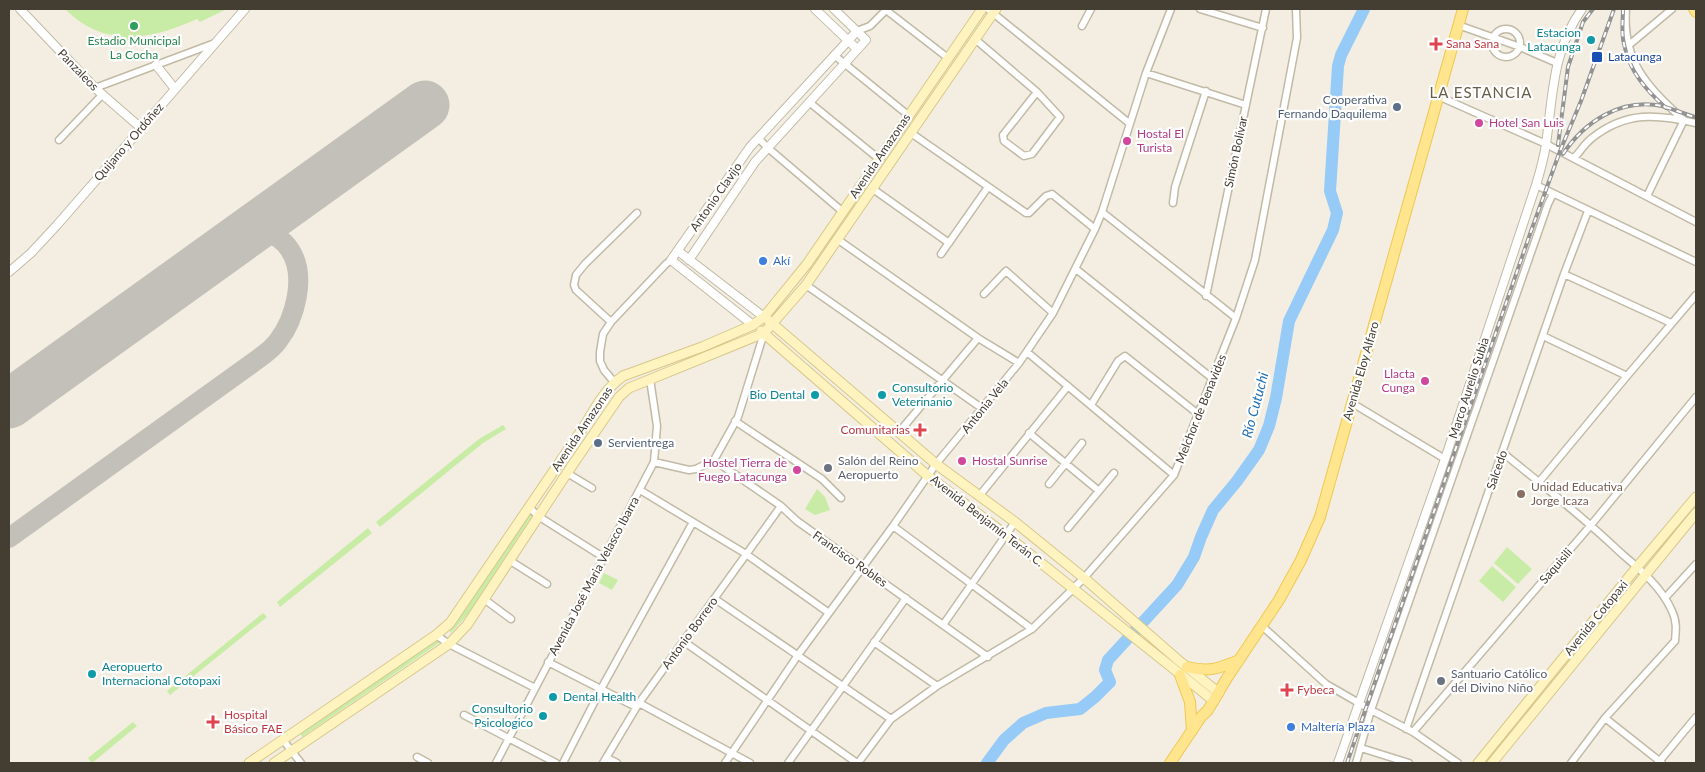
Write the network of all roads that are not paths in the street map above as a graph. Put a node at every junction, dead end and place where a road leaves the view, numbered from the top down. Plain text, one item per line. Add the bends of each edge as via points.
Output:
1 (20, 9) edge
2 (245, 9) edge
3 (815, 9) edge
4 (834, 9) edge
5 (887, 9) edge
6 (982, 9) edge
7 (1091, 9) edge
8 (1170, 9) edge
9 (1200, 9) edge
10 (1266, 9) edge
11 (1296, 9) edge
12 (1582, 9) edge
13 (1626, 9) edge
14 (1672, 9) edge
15 (993, 10) edge
16 (1460, 15) edge
17 (870, 26) junction
18 (1082, 26) dead end
19 (1263, 28) junction
20 (857, 32) junction
21 (1493, 38) junction
22 (975, 39) junction
23 (866, 40) junction
24 (848, 41) junction
25 (215, 42) junction
26 (1629, 45) junction
27 (1520, 48) junction
28 (857, 49) junction
29 (834, 55) junction
30 (948, 58) junction
31 (1557, 63) junction
32 (844, 64) junction
33 (156, 65) junction
34 (1146, 73) junction
35 (95, 88) junction
36 (175, 89) junction
37 (1206, 91) junction
38 (1037, 92) junction
39 (102, 95) junction
40 (1438, 96) junction
41 (809, 102) junction
42 (1246, 104) junction
43 (908, 116) junction
44 (1684, 120) junction
45 (1129, 123) junction
46 (1696, 123) edge
47 (141, 128) junction
48 (911, 132) junction
49 (758, 138) junction
50 (59, 140) dead end
51 (1546, 144) junction
52 (768, 148) junction
53 (1574, 158) junction
54 (878, 159) junction
55 (1536, 185) junction
56 (988, 187) junction
57 (873, 189) junction
58 (1553, 194) junction
59 (1647, 196) junction
60 (1173, 203) dead end
61 (1588, 211) junction
62 (843, 212) junction
63 (1102, 212) junction
64 (638, 213) dead end
65 (1696, 222) edge
66 (1095, 229) junction
67 (837, 239) junction
68 (948, 243) junction
69 (678, 251) junction
70 (941, 254) dead end
71 (671, 260) junction
72 (689, 260) junction
73 (1696, 262) edge
74 (1076, 269) junction
75 (9, 272) edge
76 (1564, 274) junction
77 (806, 285) junction
78 (984, 294) dead end
79 (1696, 295) edge
80 (1206, 296) junction
81 (1053, 313) junction
82 (764, 317) junction
83 (1236, 318) junction
84 (611, 322) junction
85 (1671, 323) junction
86 (753, 324) junction
87 (773, 324) junction
88 (764, 333) junction
89 (1543, 336) junction
90 (978, 338) junction
91 (1027, 352) junction
92 (1019, 363) junction
93 (1627, 376) junction
94 (650, 379) junction
95 (1213, 379) junction
96 (943, 381) junction
97 (614, 382) junction
98 (1068, 386) junction
99 (1696, 397) edge
100 (1352, 403) junction
101 (1091, 405) junction
102 (983, 409) junction
103 (1198, 414) junction
104 (736, 421) junction
105 (900, 431) junction
106 (1030, 433) junction
107 (1082, 443) dead end
108 (1503, 452) junction
109 (1445, 459) junction
110 (714, 460) junction
111 (654, 462) junction
112 (1065, 463) junction
113 (936, 464) junction
114 (567, 473) junction
115 (1114, 473) dead end
116 (1174, 475) junction
117 (928, 476) junction
118 (1539, 482) junction
119 (1049, 484) dead end
120 (592, 488) dead end
121 (640, 490) junction
122 (1099, 491) junction
123 (980, 495) junction
124 (1696, 497) edge
125 (841, 498) dead end
126 (529, 506) junction
127 (781, 506) junction
128 (1696, 513) edge
129 (538, 516) junction
130 (693, 522) junction
131 (1015, 522) junction
132 (1591, 525) junction
133 (893, 526) junction
134 (1068, 528) dead end
135 (1006, 535) junction
136 (746, 554) junction
137 (603, 557) junction
138 (509, 560) junction
139 (1696, 564) edge
140 (863, 567) junction
141 (1637, 567) junction
142 (1645, 574) junction
143 (1086, 580) junction
144 (972, 583) junction
145 (546, 584) dead end
146 (1076, 591) junction
147 (906, 598) junction
148 (1665, 598) junction
149 (484, 599) junction
150 (715, 599) junction
151 (829, 613) junction
152 (511, 619) dead end
153 (943, 625) junction
154 (1262, 626) junction
155 (1032, 629) junction
156 (436, 635) junction
157 (683, 641) junction
158 (874, 642) junction
159 (449, 644) junction
160 (798, 655) junction
161 (988, 657) junction
162 (1238, 661) junction
163 (548, 662) junction
164 (1559, 664) junction
165 (1182, 667) junction
166 (1568, 670) junction
167 (843, 686) junction
168 (937, 686) junction
169 (535, 688) junction
170 (600, 689) junction
171 (1216, 697) junction
172 (767, 700) junction
173 (1359, 704) junction
174 (638, 705) junction
175 (1208, 710) junction
176 (1371, 710) junction
177 (464, 716) dead end
178 (1696, 717) edge
179 (1605, 718) junction
180 (892, 719) junction
181 (1406, 729) junction
182 (810, 730) junction
183 (1192, 731) junction
184 (1413, 732) junction
185 (509, 739) junction
186 (283, 740) junction
187 (1361, 748) junction
188 (290, 752) junction
189 (732, 752) junction
190 (417, 757) dead end
191 (605, 761) edge
192 (1660, 762) edge
193 (249, 763) edge
194 (274, 763) edge
195 (301, 763) edge
196 (428, 763) edge
197 (496, 763) edge
198 (556, 763) edge
199 (563, 763) edge
200 (617, 763) edge
201 (725, 763) edge
202 (750, 763) edge
203 (788, 763) edge
204 (858, 763) edge
205 (1170, 763) edge
206 (1177, 763) edge
207 (1338, 763) edge
208 (1356, 763) edge
209 (1409, 763) edge
210 (1458, 763) edge
211 (1478, 763) edge
212 (1492, 763) edge
213 (1571, 763) edge

1 - 35 street, Panzaleos
2 - 25 street, Quijano y Ordóñez
3 - 24 street
4 - 20 street
5 - 17 street, Antonio Clavijo
5 - 30 street
6 - 30 main road, Avenida Amazonas
7 - 18 street
8 - 34 street, Antonia Vela
9 - 19 street
10 - 19 street, Simón Bolívar
11 - 83 street, Melchor de Benavides via 1297,38 1286,102 1255,260
12 - 31 street, Marco Aurelio Subia via 1569,28
13 - 26 street
14 - 26 street
15 - 22 main road, Avenida Amazonas
15 - 45 street
16 - 21 street
16 - 40 main road, Avenida Eloy Alfaro
17 - 20 street, Antonio Clavijo
17 - 23 street, Antonio Clavijo
19 - 42 street, Simón Bolívar
20 - 23 street
20 - 24 street, Antonio Clavijo
21 - 27 street
21 - 27 street via 1507,29 1520,39
21 - 27 street via 1494,49 1502,57 1513,56
22 - 38 street
22 - 48 main road, Avenida Amazonas
23 - 28 street, Antonio Clavijo
24 - 28 street
24 - 29 street, Antonio Clavijo
25 - 33 street
25 - 36 street, Quijano y Ordóñez
26 - 44 street via 1637,70
27 - 31 street
28 - 32 street, Antonio Clavijo
29 - 32 street
29 - 49 street, Antonio Clavijo
30 - 43 main road, Avenida Amazonas
31 - 51 street, Marco Aurelio Subia
32 - 41 street, Antonio Clavijo
32 - 43 street
33 - 35 street
33 - 36 street
34 - 37 street
34 - 45 street, Antonia Vela
35 - 39 street, Panzaleos
36 - 47 street, Quijano y Ordóñez
37 - 42 street
37 - 60 street via 1175,187
38 - 38 street via 1060,118 1032,154 1024,156 1004,141 1002,134
39 - 47 street, Panzaleos
39 - 50 street
40 - 51 street
40 - 100 main road, Avenida Eloy Alfaro
41 - 52 street, Antonio Clavijo
41 - 54 street
42 - 80 street, Simón Bolívar
43 - 54 main road, Avenida Amazonas
44 - 46 street
44 - 53 street via 1644,116 1627,119 1591,139
44 - 59 street
45 - 63 street, Antonia Vela
47 - 75 street, Quijano y Ordóñez via 56,226
48 - 56 street
48 - 57 main road, Avenida Amazonas
49 - 52 street
49 - 69 street, Antonio Clavijo
51 - 53 street
51 - 55 street, Marco Aurelio Subia
52 - 62 street
52 - 72 street, Antonio Clavijo via 755,162
53 - 59 street
54 - 62 main road, Avenida Amazonas
55 - 58 street
55 - 109 street, Marco Aurelio Subia
56 - 66 street via 1027,213 1052,194
56 - 68 street
57 - 67 main road, Avenida Amazonas
57 - 68 street
58 - 61 street
58 - 176 street, Marco Aurelio Subia
59 - 65 street
61 - 73 street
61 - 76 street, Salcedo
62 - 82 main road, Avenida Amazonas via 798,277
63 - 66 street, Antonia Vela
63 - 80 street
64 - 84 street via 576,275 576,290
66 - 74 street, Antonia Vela
67 - 77 main road, Avenida Amazonas
67 - 90 street
68 - 70 street
69 - 71 street, Antonio Clavijo
69 - 72 street, Avenida Benjamín Terán C.
71 - 84 street, Antonio Clavijo
71 - 86 street, Avenida Benjamín Terán C.
72 - 82 street, Avenida Benjamín Terán C.
74 - 81 street, Antonia Vela
74 - 95 street
76 - 85 street
76 - 89 street, Salcedo
77 - 87 main road, Avenida Amazonas
77 - 96 street
78 - 81 street via 1006,271
79 - 85 street
80 - 83 street
81 - 91 street, Antonia Vela
82 - 86 main road, Avenida Amazonas
82 - 87 main road, Avenida Benjamín Terán C.
83 - 95 street, Melchor de Benavides
84 - 97 street, Antonio Clavijo via 603,334 600,361
85 - 93 street
86 - 88 main road, Avenida Benjamín Terán C.
86 - 97 main road, Avenida Amazonas
87 - 88 main road, Avenida Amazonas
87 - 105 main road, Avenida Benjamín Terán C.
88 - 94 main road, Avenida Amazonas
88 - 104 street
88 - 117 main road, Avenida Benjamín Terán C.
89 - 93 street
89 - 108 street, Salcedo
90 - 92 street
90 - 96 street
91 - 92 street, Antonia Vela
91 - 98 street
92 - 102 street, Antonia Vela
93 - 118 street
94 - 111 street, Avenida José Maria Velasco Ibarra via 657,426
94 - 114 main road, Avenida Amazonas via 629,388 619,397
95 - 103 street, Melchor de Benavides
96 - 102 street
96 - 105 street
97 - 126 main road, Avenida Amazonas
98 - 101 street
98 - 106 street
99 - 132 street, Saquisili
100 - 109 street
100 - 154 main road, Avenida Eloy Alfaro via 1320,517 1279,600
101 - 103 street via 1123,356
101 - 116 street
102 - 113 street, Antonia Vela
103 - 116 street, Melchor de Benavides
104 - 110 street
104 - 125 street via 822,479
105 - 113 main road, Avenida Benjamín Terán C.
106 - 112 street
106 - 123 street
107 - 112 street
108 - 118 street
108 - 181 street, Salcedo
109 - 173 street, Marco Aurelio Subia
110 - 111 street via 690,470
110 - 127 street, Francisco Robles
111 - 121 street, Avenida José Maria Velasco Ibarra
112 - 119 street
112 - 122 street
113 - 117 street, Antonia Vela
113 - 123 main road, Avenida Benjamín Terán C.
114 - 120 street
114 - 129 main road, Avenida Amazonas
115 - 122 street
116 - 143 street, Melchor de Benavides
117 - 133 street, Antonia Vela
117 - 135 main road, Avenida Benjamín Terán C.
118 - 132 street
121 - 130 street
121 - 137 street, Avenida José Maria Velasco Ibarra
122 - 134 street
123 - 131 main road, Avenida Benjamín Terán C.
124 - 141 main road, Avenida Cotopaxi
126 - 129 street
126 - 156 main road, Avenida Amazonas via 450,623
127 - 136 street, Antonio Borrero
127 - 140 street, Francisco Robles
128 - 142 main road, Avenida Cotopaxi
129 - 137 street
129 - 138 main road, Avenida Amazonas
130 - 136 street
130 - 170 street
131 - 135 street
131 - 143 main road, Avenida Benjamín Terán C.
132 - 141 street
132 - 184 street, Saquisili
133 - 140 street, Antonia Vela
133 - 144 street
135 - 144 street
135 - 146 main road, Avenida Benjamín Terán C.
136 - 150 street, Antonio Borrero
136 - 151 street
137 - 163 street, Avenida José Maria Velasco Ibarra
138 - 145 street
138 - 149 main road, Avenida Amazonas
139 - 148 street
140 - 147 street, Francisco Robles
140 - 151 street, Antonia Vela
141 - 142 street
141 - 164 main road, Avenida Cotopaxi
142 - 148 street
142 - 166 main road, Avenida Cotopaxi
143 - 146 street, Melchor de Benavides
143 - 165 main road, Avenida Benjamín Terán C.
144 - 153 street
144 - 155 street
146 - 155 street, Melchor de Benavides
146 - 165 main road, Avenida Benjamín Terán C. via 1170,667
147 - 153 street, Francisco Robles
147 - 158 street
148 - 179 street via 1677,626 1675,640
149 - 152 street
149 - 159 main road, Avenida Amazonas via 467,625
150 - 157 street, Antonio Borrero
150 - 160 street
151 - 160 street, Antonia Vela
153 - 161 street, Francisco Robles
154 - 162 main road, Avenida Eloy Alfaro
154 - 173 street via 1326,684
155 - 161 street, Melchor de Benavides
156 - 159 street
156 - 186 main road, Avenida Amazonas
157 - 172 street
157 - 174 street, Antonio Borrero
158 - 167 street
158 - 168 street
159 - 169 street
159 - 188 main road, Avenida Amazonas
160 - 167 street
160 - 172 street, Antonia Vela
161 - 168 street, Melchor de Benavides
162 - 165 main road via 1202,670
162 - 171 main road, Avenida Eloy Alfaro
163 - 169 street, Avenida José Maria Velasco Ibarra
163 - 170 street
164 - 166 main road
164 - 211 main road, Avenida Cotopaxi
165 - 171 main road, Avenida Benjamín Terán C.
165 - 183 main road via 1190,702
166 - 212 main road, Avenida Cotopaxi
167 - 180 street
167 - 182 street
168 - 180 street, Melchor de Benavides
169 - 185 street, Avenida José Maria Velasco Ibarra
170 - 174 street
170 - 199 street
171 - 175 main road, Avenida Eloy Alfaro
172 - 182 street
172 - 189 street, Antonia Vela
173 - 176 street
173 - 207 street, Marco Aurelio Subia
174 - 189 street
174 - 191 street, Antonio Borrero
175 - 183 main road, Avenida Eloy Alfaro
175 - 206 main road, Avenida Eloy Alfaro via 1208,719
176 - 181 street
176 - 187 street, Marco Aurelio Subia
177 - 185 street
178 - 192 street
179 - 192 street
179 - 213 street
180 - 204 street, Melchor de Benavides
181 - 184 street
182 - 203 street
182 - 204 street
183 - 205 main road, Avenida Eloy Alfaro
184 - 210 street
185 - 197 street, Avenida José Maria Velasco Ibarra
185 - 198 street
186 - 188 street
186 - 193 main road, Avenida Amazonas
187 - 208 street, Marco Aurelio Subia
187 - 209 street
188 - 194 main road, Avenida Amazonas
188 - 195 street
189 - 201 street, Antonia Vela
189 - 202 street
190 - 196 street
191 - 200 street

